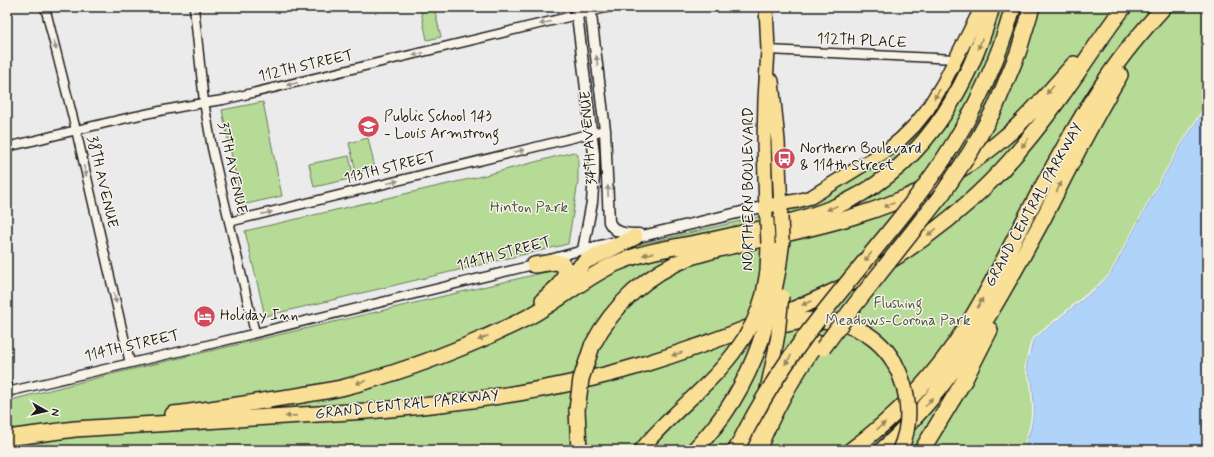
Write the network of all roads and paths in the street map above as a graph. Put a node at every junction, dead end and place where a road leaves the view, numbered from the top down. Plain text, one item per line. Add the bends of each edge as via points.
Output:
1 (45, 7) edge
2 (194, 7) edge
3 (610, 7) edge
4 (766, 7) edge
5 (982, 7) edge
6 (992, 7) edge
7 (1013, 7) edge
8 (1032, 7) edge
9 (1124, 7) edge
10 (1164, 7) edge
11 (1168, 7) edge
12 (590, 9) edge
13 (576, 11) edge
14 (1114, 20) junction
15 (768, 50) junction
16 (956, 59) junction
17 (204, 102) junction
18 (76, 130) junction
19 (605, 130) junction
20 (592, 133) junction
21 (7, 147) edge
22 (781, 204) junction
23 (766, 206) junction
24 (229, 222) junction
25 (1041, 222) junction
26 (650, 234) junction
27 (635, 237) junction
28 (727, 237) junction
29 (775, 242) junction
30 (583, 250) junction
31 (534, 265) junction
32 (574, 271) junction
33 (559, 285) junction
34 (773, 295) junction
35 (506, 328) junction
36 (255, 333) junction
37 (714, 341) junction
38 (592, 346) junction
39 (820, 346) junction
40 (130, 363) junction
41 (965, 379) junction
42 (8, 388) edge
43 (58, 431) junction
44 (7, 438) edge
45 (579, 450) edge
46 (641, 450) edge
47 (694, 450) edge
48 (736, 450) edge
49 (748, 450) edge
50 (758, 450) edge
51 (768, 450) edge
52 (851, 450) edge
53 (882, 450) edge
54 (900, 450) edge
55 (922, 450) edge
56 (928, 450) edge

1 -> 18 street, 38TH AVENUE
2 - 17 street, 37TH AVENUE
3 - 12 street, 112TH STREET
4 - 15 main road, NORTHERN BOULEVARD
5 - 16 main road, 114TH STREET
6 -> 28 highway via 976,54 949,108 919,148 899,167 869,189 833,208
7 -> 48 highway, bridge via 985,85 943,160 797,347 769,389
8 - 39 highway, bridge via 1018,53 995,108 956,174 933,207
9 - 14 highway, GRAND CENTRAL PARKWAY
52 -> 10 highway, GRAND CENTRAL PARKWAY via 903,406 951,349 982,300 1091,102 1128,49
25 -> 11 highway, GRAND CENTRAL PARKWAY via 1109,94 1134,53
12 - 13 street, 112TH STREET
19 -> 12 street, 34TH AVENUE
13 -> 17 street, 112TH STREET via 223,100
13 - 20 street, 34TH AVENUE
14 -> 37 highway, GRAND CENTRAL PARKWAY via 1023,146 990,182 940,226 895,257 823,297
14 -> 38 highway via 1007,135 959,170 923,190 875,210 708,252 677,263 648,280 628,296 606,321
15 - 16 street, 112TH PLACE
15 - 22 main road, NORTHERN BOULEVARD via 777,126
15 - 23 main road, NORTHERN BOULEVARD via 764,132
16 -> 22 main road, 114TH STREET via 927,110 897,142 816,194
17 - 18 street, 112TH STREET
17 - 24 street, 37TH AVENUE
18 - 21 street, 112TH STREET
18 -> 40 street, 38TH AVENUE
19 - 20 street, 113TH STREET
26 -> 19 street, 34TH AVENUE via 624,233 616,230 610,223
24 -> 20 street, 113TH STREET
20 - 30 street, 34TH AVENUE via 593,187
22 - 23 main road, 114TH STREET
22 - 29 main road, NORTHERN BOULEVARD, bridge via 781,217
23 - 26 street, 114TH STREET
23 - 29 main road, NORTHERN BOULEVARD, bridge via 767,221
24 - 36 street, 37TH AVENUE
25 - 41 highway
53 -> 25 highway, GRAND CENTRAL PARKWAY via 922,411 955,368
26 - 27 street, 114TH STREET
27 - 30 street, 114TH STREET
27 - 32 highway via 593,257
28 -> 35 highway via 647,254 615,264
28 - 38 highway via 681,251 642,274 616,300
29 - 34 highway via 780,263
30 - 31 street, 114TH STREET
30 - 32 highway
31 - 33 highway via 555,262 563,264 566,269
31 - 36 street, 114TH STREET
32 - 33 highway
33 - 35 highway via 534,308
34 - 46 main road, bridge via 726,362
34 - 47 highway, bridge via 751,366 718,422
34 - 49 main road, bridge via 778,334 768,385
35 -> 43 highway via 444,355 338,388 306,395
36 - 40 street, 114TH STREET
37 -> 43 highway, GRAND CENTRAL PARKWAY via 590,378 511,395 463,402 367,411
37 - 54 highway, bridge via 797,322 817,320 852,326 868,334 882,346 894,362 904,385 908,406 906,430
38 - 45 highway, bridge via 581,379 577,410
39 - 50 highway via 789,386
39 - 51 highway
40 - 42 street, 114TH STREET
41 - 55 highway
41 - 56 highway
43 - 44 highway, GRAND CENTRAL PARKWAY

